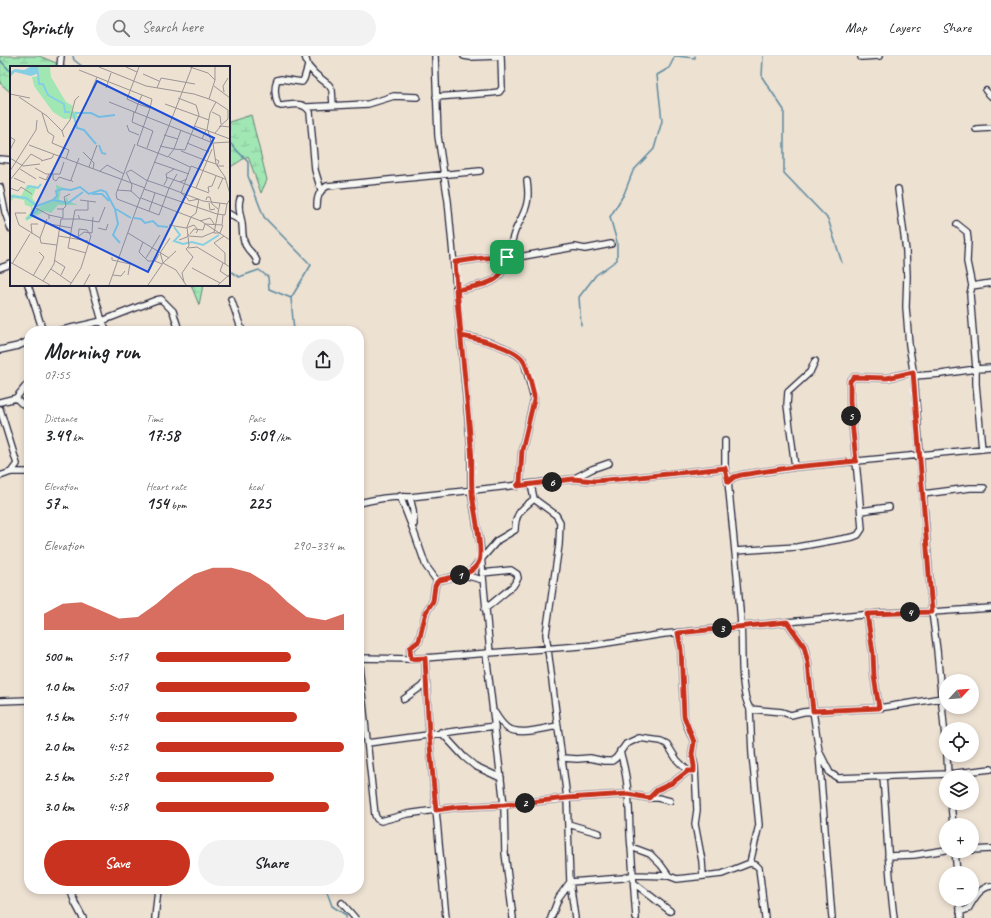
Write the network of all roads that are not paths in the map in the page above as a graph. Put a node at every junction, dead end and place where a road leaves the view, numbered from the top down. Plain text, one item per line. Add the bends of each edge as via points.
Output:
1 (61, 56) edge
2 (305, 56) edge
3 (435, 56) edge
4 (464, 56) edge
5 (879, 56) edge
6 (861, 57) edge
7 (60, 66) edge
8 (308, 66) junction
9 (986, 91) dead end
10 (991, 96) edge
11 (417, 97) dead end
12 (436, 97) junction
13 (333, 105) junction
14 (307, 107) junction
15 (991, 128) edge
16 (976, 129) dead end
17 (480, 171) dead end
18 (443, 174) junction
19 (527, 182) dead end
20 (0, 187) edge
21 (898, 189) dead end
22 (321, 190) junction
23 (240, 199) dead end
24 (317, 206) dead end
25 (230, 214) edge
26 (241, 220) junction
27 (957, 224) dead end
28 (10, 228) edge
29 (612, 244) dead end
30 (507, 257) junction
31 (257, 262) dead end
32 (455, 262) junction
33 (10, 264) edge
34 (0, 268) edge
35 (991, 283) edge
36 (28, 286) edge
37 (92, 286) edge
38 (972, 286) junction
39 (456, 290) junction
40 (232, 299) dead end
41 (102, 321) junction
42 (42, 326) edge
43 (80, 326) edge
44 (104, 326) edge
45 (178, 326) edge
46 (240, 326) edge
47 (461, 336) junction
48 (24, 343) edge
49 (0, 350) edge
50 (815, 361) dead end
51 (991, 368) edge
52 (976, 369) junction
53 (914, 374) junction
54 (24, 388) edge
55 (16, 398) junction
56 (0, 402) edge
57 (24, 404) edge
58 (0, 409) edge
59 (725, 442) dead end
60 (991, 448) edge
61 (982, 450) junction
62 (920, 456) junction
63 (856, 461) junction
64 (609, 463) dead end
65 (794, 467) junction
66 (725, 468) junction
67 (11, 472) junction
68 (24, 472) edge
69 (0, 476) edge
70 (573, 479) junction
71 (728, 482) junction
72 (531, 484) junction
73 (517, 486) junction
74 (984, 488) dead end
75 (471, 490) junction
76 (923, 494) junction
77 (400, 496) junction
78 (410, 497) junction
79 (534, 499) junction
80 (364, 502) edge
81 (889, 507) dead end
82 (860, 511) junction
83 (414, 532) junction
84 (735, 551) junction
85 (480, 559) junction
86 (482, 573) junction
87 (461, 575) junction
88 (483, 580) junction
89 (437, 581) junction
90 (991, 608) edge
91 (485, 609) junction
92 (932, 612) junction
93 (867, 614) junction
94 (787, 622) junction
95 (741, 626) junction
96 (678, 633) junction
97 (547, 648) junction
98 (488, 653) junction
99 (364, 658) edge
100 (425, 658) junction
101 (411, 659) junction
102 (940, 674) edge
103 (426, 681) junction
104 (404, 698) dead end
105 (939, 698) edge
106 (24, 700) edge
107 (0, 701) edge
108 (364, 708) edge
109 (879, 708) junction
110 (750, 709) junction
111 (494, 711) junction
112 (813, 711) junction
113 (495, 726) junction
114 (558, 726) junction
115 (441, 732) junction
116 (429, 735) junction
117 (368, 743) junction
118 (819, 750) junction
119 (620, 751) junction
120 (563, 758) junction
121 (991, 769) edge
122 (691, 771) junction
123 (979, 771) edge
124 (939, 776) edge
125 (883, 777) junction
126 (501, 778) junction
127 (628, 794) junction
128 (567, 798) junction
129 (649, 798) junction
130 (670, 801) dead end
131 (504, 805) junction
132 (436, 810) junction
133 (568, 824) junction
134 (599, 833) dead end
135 (632, 847) junction
136 (991, 848) edge
137 (979, 849) edge
138 (939, 851) edge
139 (888, 856) junction
140 (750, 863) junction
141 (634, 875) junction
142 (669, 876) junction
143 (703, 876) junction
144 (570, 882) junction
145 (634, 883) junction
146 (991, 886) edge
147 (72, 894) edge
148 (157, 894) edge
149 (342, 903) dead end
150 (670, 911) dead end
151 (960, 915) edge
152 (573, 917) edge
153 (83, 918) edge
154 (155, 918) edge
155 (355, 918) edge
156 (446, 918) edge
157 (513, 918) edge
158 (551, 918) edge
159 (636, 918) edge
160 (765, 918) edge
161 (832, 918) edge
162 (894, 918) edge

1 - 7 street
2 - 8 street
3 - 12 street
4 - 12 street via 501,56 501,90
5 - 6 street
8 - 13 street via 330,85
8 - 14 street via 302,82 280,78 276,82 278,105
9 - 10 street
11 - 13 street via 394,96 368,104
12 - 18 street
13 - 14 street
14 - 22 street via 312,125 315,170
15 - 16 street
17 - 18 street
18 - 22 street via 328,186
18 - 32 street
19 - 30 street via 529,193 526,208
20 - 28 street via 5,220
21 - 53 street via 906,251 906,307
22 - 24 street
23 - 26 street
25 - 26 street
26 - 31 street via 242,236
27 - 38 street via 966,232 968,240 967,262
29 - 30 street
30 - 32 street
30 - 39 street via 495,280
32 - 39 street
33 - 34 street
35 - 38 street
36 - 42 street
37 - 41 street
38 - 52 street via 970,294
39 - 47 street
40 - 46 street
41 - 43 street
41 - 44 street
41 - 45 street via 161,299 173,311
47 - 73 street via 500,346 524,362 534,400 522,450 520,482
47 - 75 street via 471,449
48 - 49 street
50 - 65 street via 810,372 788,392 787,405
51 - 52 street
52 - 53 street via 941,374
52 - 61 street
53 - 62 street
53 - 63 street via 887,378 854,377 850,381
54 - 55 street
55 - 56 street
55 - 57 street
58 - 67 street via 17,464
59 - 66 street
60 - 61 street
61 - 62 street
62 - 63 street
62 - 76 street
63 - 65 street
63 - 82 street
64 - 70 street
65 - 71 street via 741,475
66 - 70 street via 595,481
66 - 71 street
67 - 68 street
67 - 69 street
70 - 72 street
71 - 84 street
72 - 73 street
72 - 79 street
73 - 75 street
74 - 76 street
75 - 78 street
75 - 85 street
76 - 92 street
77 - 78 street
77 - 80 street
77 - 83 street
78 - 83 street
79 - 85 street via 519,512 515,530 499,539
79 - 97 street via 556,515 560,522 559,545 546,627
81 - 82 street
82 - 84 street via 862,529 853,537 797,547
83 - 89 street via 426,566
84 - 95 street
85 - 86 street
85 - 87 street via 472,570
86 - 88 street
86 - 91 street via 511,570 515,571 518,578 513,586
87 - 88 street
87 - 89 street
88 - 91 street
89 - 101 street via 419,641 410,648
90 - 92 street
91 - 98 street
92 - 93 street
92 - 102 street
93 - 94 street
93 - 109 street
94 - 95 street
94 - 112 street via 804,646
95 - 96 street
95 - 110 street via 743,674 746,701
96 - 97 street via 594,645
96 - 122 street via 684,716 694,742 694,766
97 - 98 street
97 - 114 street
98 - 100 street
98 - 111 street
99 - 101 street
100 - 101 street
100 - 103 street
103 - 104 street
103 - 116 street
105 - 109 street
106 - 107 street
108 - 117 street
109 - 112 street
110 - 112 street via 791,715
110 - 140 street via 759,825
111 - 113 street
111 - 114 street via 506,728 518,731
112 - 118 street
113 - 115 street
113 - 126 street
114 - 120 street
115 - 116 street
115 - 126 street via 475,766
116 - 117 street
116 - 132 street
117 - 132 street via 377,819 381,821
118 - 125 street via 830,773 838,778
118 - 161 street
119 - 120 street via 612,761
119 - 122 street via 626,744 639,738 661,741 667,744 677,760
119 - 127 street
120 - 128 street
121 - 123 street
122 - 129 street via 657,790
122 - 143 street via 697,810 695,824
124 - 125 street
125 - 139 street
126 - 131 street
127 - 128 street
127 - 129 street
127 - 135 street
128 - 131 street
128 - 133 street
129 - 130 street
131 - 132 street
131 - 157 street via 505,854
132 - 156 street
133 - 134 street
133 - 144 street
135 - 141 street
135 - 142 street via 650,854
136 - 137 street
138 - 139 street via 914,856
139 - 162 street
140 - 143 street via 722,874
140 - 160 street via 756,864 759,868
141 - 142 street
141 - 144 street
141 - 145 street
142 - 143 street via 677,879
144 - 152 street
144 - 158 street via 559,897
145 - 150 street
145 - 159 street
146 - 151 street via 979,892 968,909
147 - 153 street
148 - 154 street
149 - 155 street

